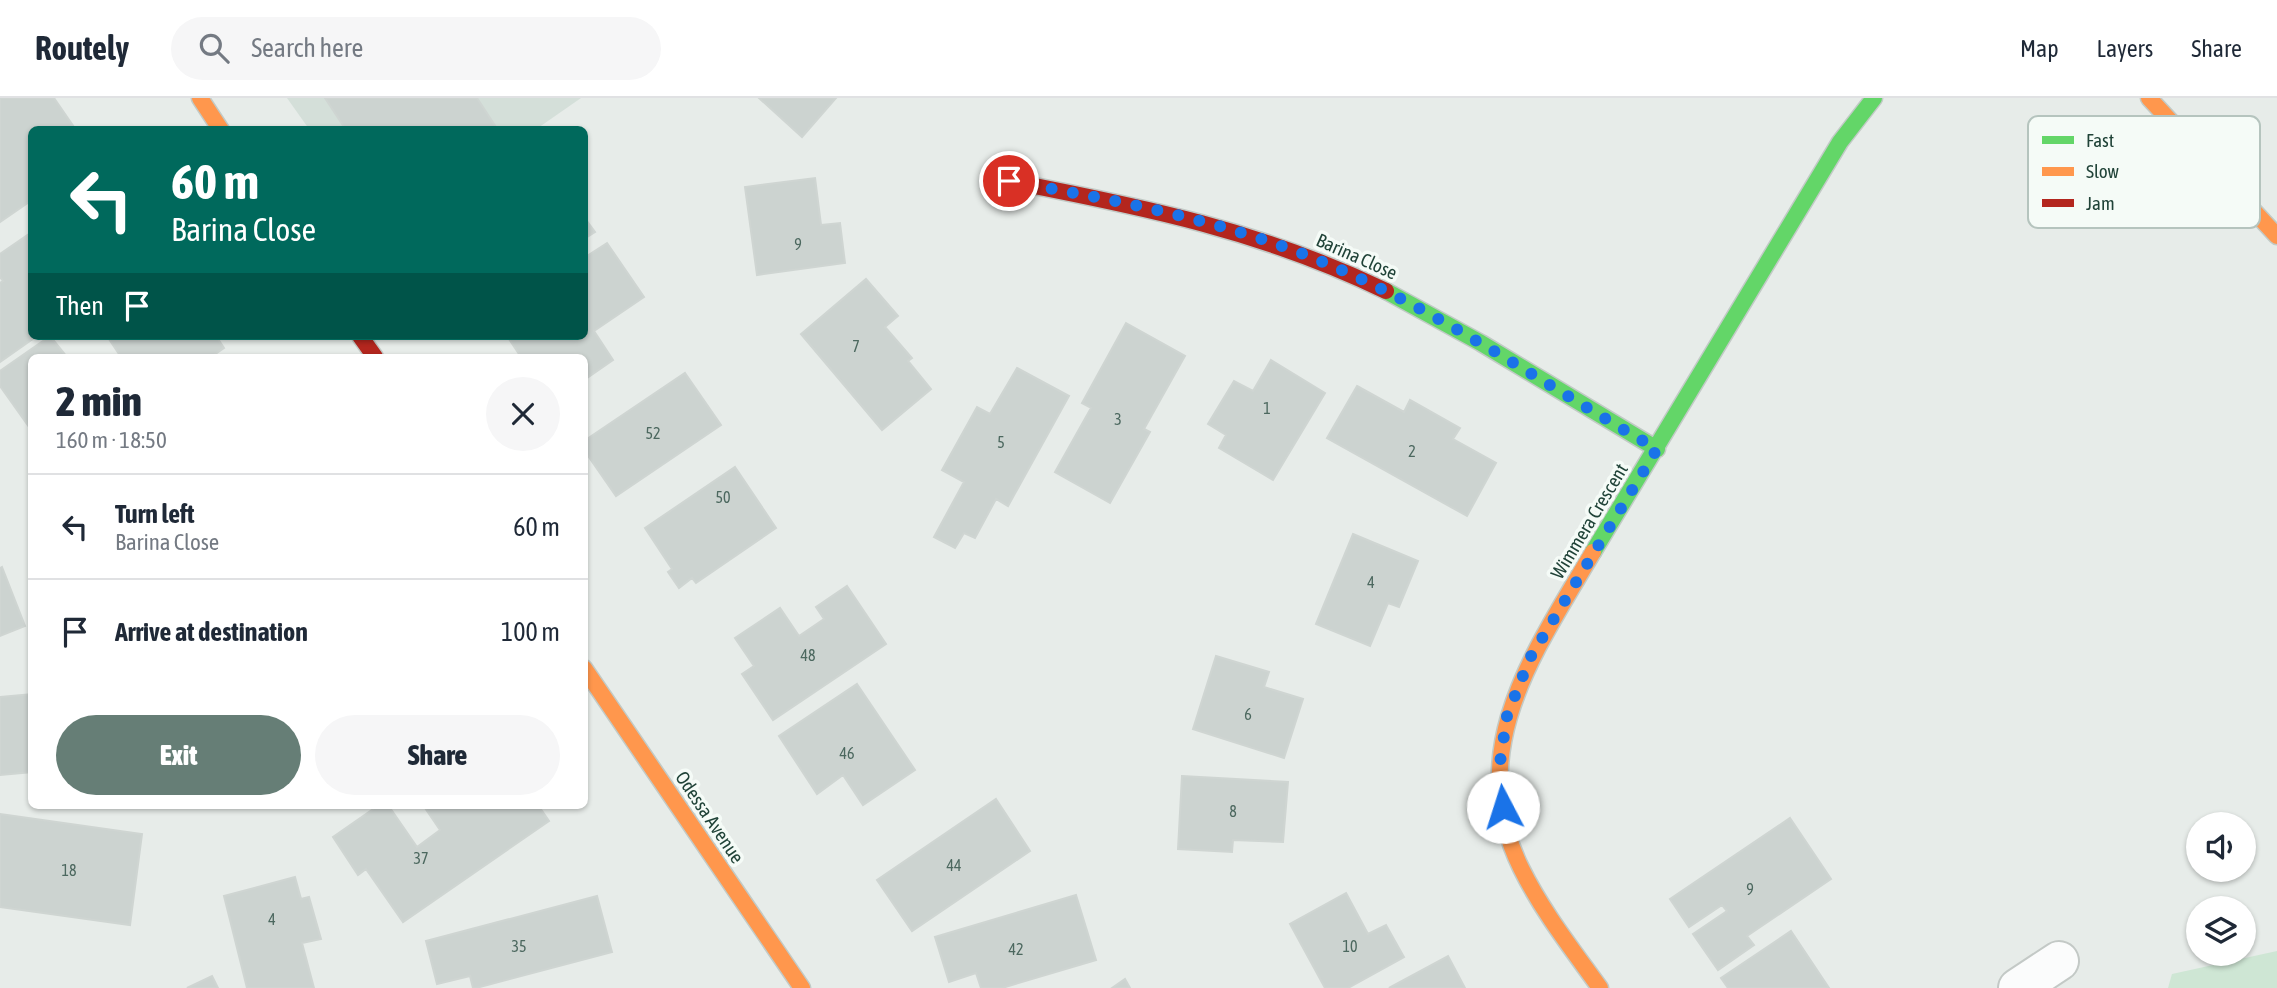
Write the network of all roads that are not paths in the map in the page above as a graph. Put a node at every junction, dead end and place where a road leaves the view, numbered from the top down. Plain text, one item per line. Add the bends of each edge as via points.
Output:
1 (200, 98) edge
2 (1874, 98) edge
3 (2149, 98) edge
4 (2166, 116) edge
5 (218, 126) edge
6 (1009, 181) dead end
7 (2260, 218) edge
8 (2277, 236) edge
9 (1657, 449) junction
10 (588, 674) edge
11 (2059, 961) dead end
12 (802, 988) edge
13 (1600, 988) edge
14 (2018, 988) edge

1 - 5 street
2 - 9 street, Wimmera Crescent via 1840,142
3 - 4 street
6 - 9 street, Barina Close via 1172,211 1298,252 1417,306
7 - 8 street
9 - 13 street, Wimmera Crescent via 1530,658 1507,716 1499,769 1505,827 1522,867
10 - 12 street, Odessa Avenue
11 - 14 street

